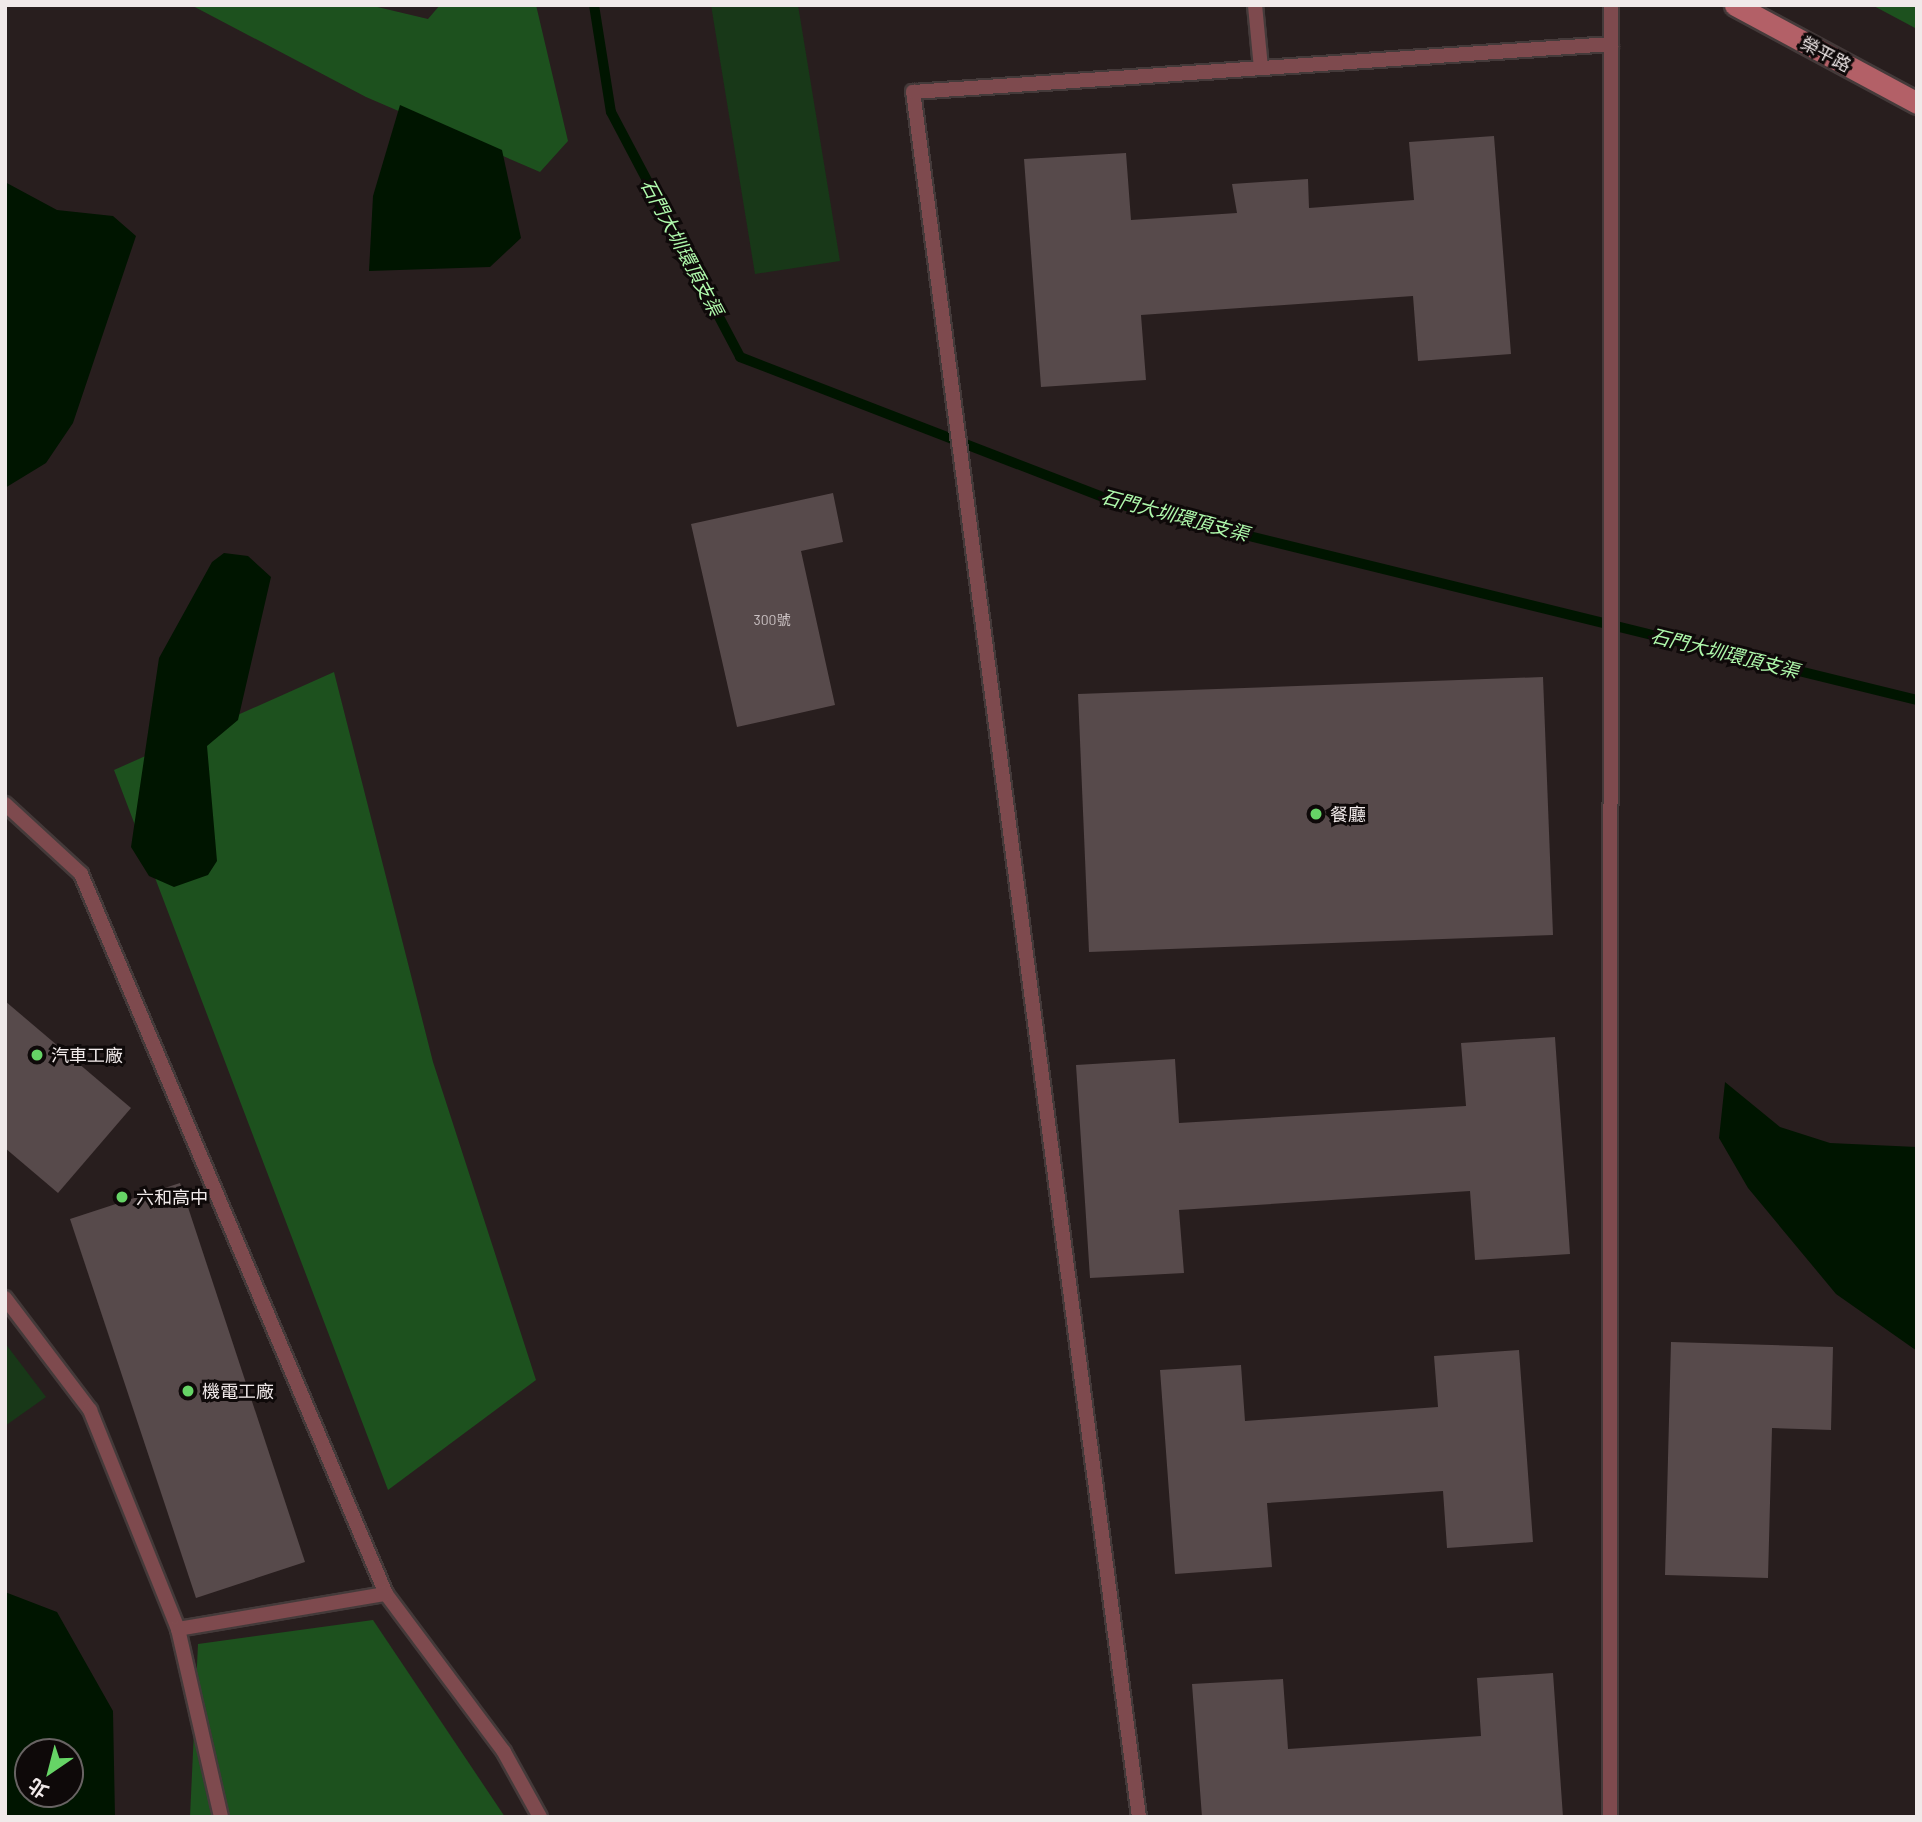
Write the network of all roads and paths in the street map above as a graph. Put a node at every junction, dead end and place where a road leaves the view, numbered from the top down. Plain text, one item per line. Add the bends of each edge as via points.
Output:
1 (1255, 5) edge
2 (1611, 5) edge
3 (1735, 5) edge
4 (1611, 44) junction
5 (1261, 68) junction
6 (1917, 103) edge
7 (5, 804) edge
8 (5, 1298) edge
9 (386, 1594) junction
10 (178, 1629) junction
11 (221, 1817) edge
12 (540, 1817) edge
13 (1139, 1817) edge
14 (1610, 1817) edge

1 - 5 lane
2 - 4 lane
3 - 6 street, 榮平路
4 - 5 lane
4 - 14 lane
5 - 13 lane via 912,92
7 - 9 lane via 81,874
8 - 10 lane via 90,1410
9 - 10 lane
9 - 12 lane via 504,1752
10 - 11 lane

